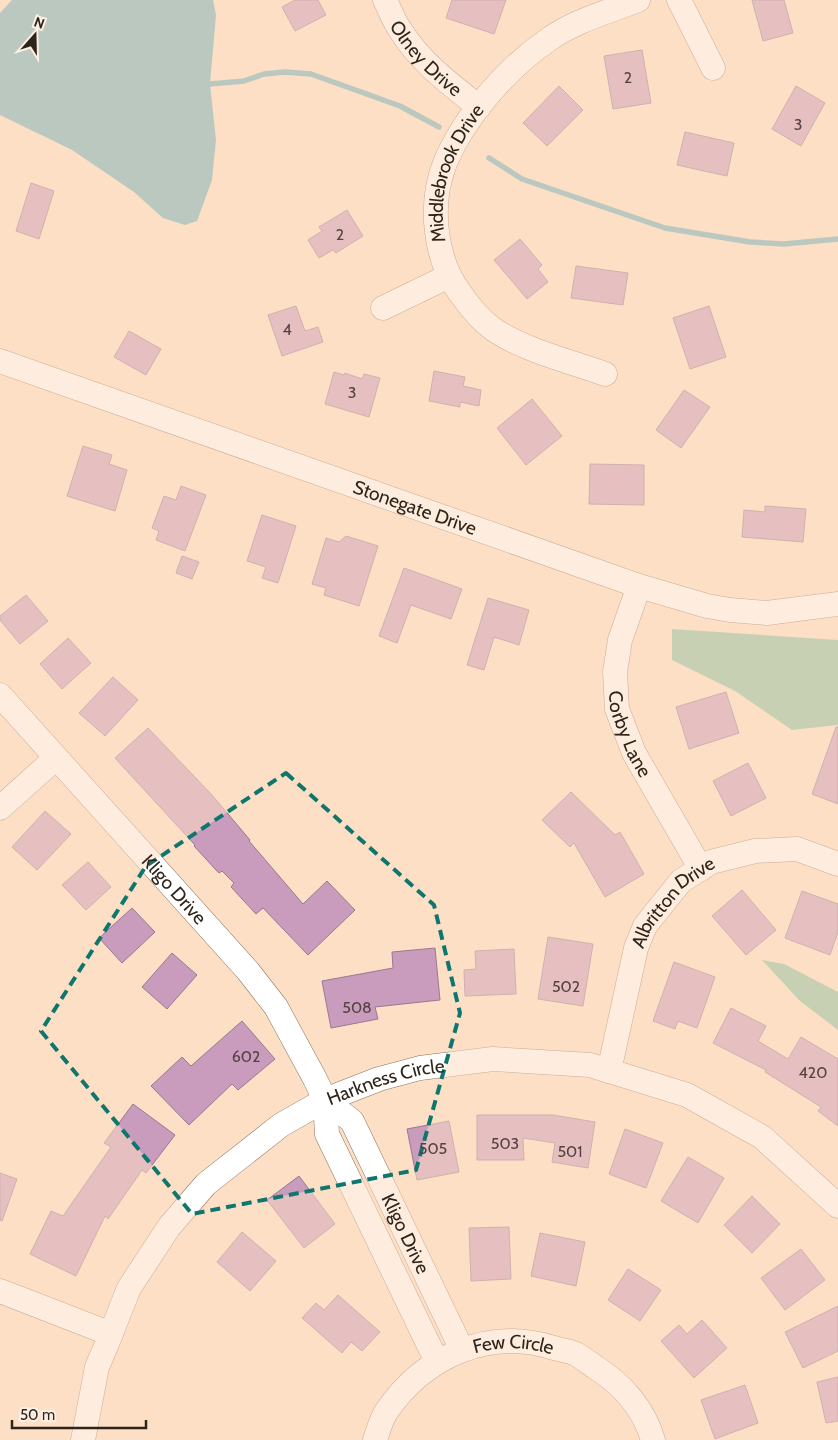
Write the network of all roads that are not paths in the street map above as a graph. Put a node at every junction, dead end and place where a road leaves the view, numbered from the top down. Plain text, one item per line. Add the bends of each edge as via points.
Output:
1 (385, 0) edge
2 (638, 0) edge
3 (679, 0) edge
4 (714, 68) dead end
5 (479, 106) junction
6 (449, 276) junction
7 (383, 308) dead end
8 (0, 361) edge
9 (605, 374) dead end
10 (638, 586) junction
11 (838, 604) edge
12 (0, 695) edge
13 (56, 758) junction
14 (0, 808) edge
15 (838, 864) edge
16 (701, 869) junction
17 (609, 1071) junction
18 (325, 1100) junction
19 (838, 1206) edge
20 (0, 1291) edge
21 (111, 1334) junction
22 (462, 1350) junction
23 (437, 1362) junction
24 (82, 1440) edge
25 (375, 1440) edge
26 (653, 1440) edge

1 - 5 street, Olney Drive via 417,53 435,72
2 - 5 street, Middlebrook Drive via 549,39 521,61
3 - 4 street
5 - 6 street, Middlebrook Drive via 458,137 438,187 437,235
6 - 7 street
6 - 9 street, Middlebrook Drive via 473,311 491,328 513,341
8 - 10 street, Stonegate Drive
10 - 11 street, Stonegate Drive via 730,610 767,613
10 - 16 street, Corby Lane via 619,648 615,672 617,709 634,753
12 - 13 street, Kligo Drive
13 - 14 street
13 - 18 street, Kligo Drive via 254,978 276,1007
15 - 16 street, Albritton Drive via 797,849 754,851 711,862
16 - 17 street, Albritton Drive via 681,881 645,926 636,948
17 - 18 street, Harkness Circle via 590,1065 493,1059 420,1068 379,1079
17 - 19 street, Harkness Circle via 687,1095 762,1137
18 - 21 street, Harkness Circle via 281,1124 206,1184 169,1227 129,1288
18 - 22 street, Kligo Drive via 352,1121
18 - 23 street, Kligo Drive via 327,1134
20 - 21 street
21 - 24 street, Harkness Circle via 97,1367
22 - 23 street, Few Circle
22 - 26 street, Few Circle via 498,1341 538,1342 575,1354 611,1377 632,1399
23 - 25 street, Few Circle via 414,1378 385,1413

